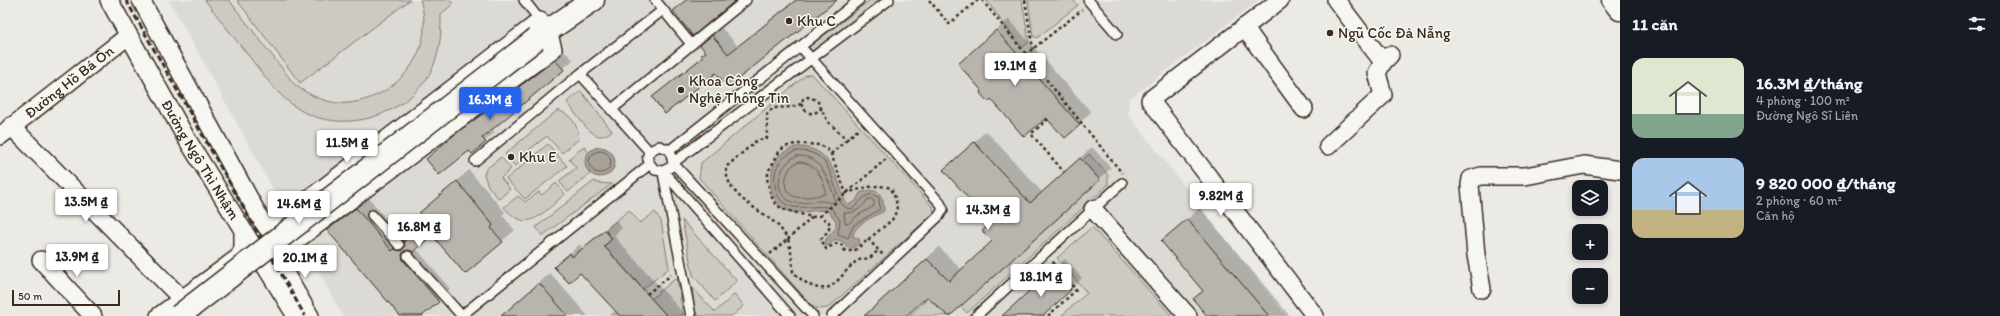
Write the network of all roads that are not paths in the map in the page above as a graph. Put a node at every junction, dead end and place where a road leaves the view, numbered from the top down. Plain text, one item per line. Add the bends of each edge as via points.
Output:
1 (109, 0) edge
2 (141, 0) edge
3 (524, 0) edge
4 (593, 0) edge
5 (655, 0) edge
6 (746, 0) edge
7 (859, 0) edge
8 (889, 0) edge
9 (1280, 0) edge
10 (1336, 0) edge
11 (1614, 0) edge
12 (1089, 2) edge
13 (1620, 8) edge
14 (663, 10) junction
15 (1244, 27) junction
16 (542, 30) junction
17 (1118, 34) dead end
18 (128, 36) junction
19 (691, 44) junction
20 (800, 46) junction
21 (810, 59) junction
22 (580, 74) junction
23 (1304, 109) dead end
24 (612, 110) junction
25 (5, 131) edge
26 (1328, 146) dead end
27 (670, 150) junction
28 (649, 151) junction
29 (476, 161) dead end
30 (673, 163) junction
31 (650, 164) junction
32 (1620, 170) edge
33 (663, 171) junction
34 (1122, 183) road end
35 (1093, 209) junction
36 (372, 215) dead end
37 (243, 232) junction
38 (399, 245) dead end
39 (408, 256) dead end
40 (40, 260) dead end
41 (1482, 289) dead end
42 (180, 308) edge
43 (93, 316) edge
44 (160, 316) edge
45 (296, 316) edge
46 (310, 316) edge
47 (461, 316) edge
48 (692, 316) edge
49 (790, 316) edge
50 (813, 316) edge
51 (832, 316) edge
52 (976, 316) edge
53 (1188, 316) edge
54 (1315, 316) edge

1 - 18 street, Đường Ngô Thì Nhậm
2 - 16 street via 257,213 269,230
3 - 16 lane
4 - 16 main road
5 - 14 lane
6 - 19 lane
7 - 20 lane
8 - 21 lane
9 - 15 street
10 - 26 street via 1387,59 1377,76 1383,95
11 - 13 main road
12 - 17 lane
14 - 19 lane
14 - 22 lane
15 - 23 street
15 - 54 street via 1150,100
16 - 42 main road, bridge
16 - 46 street via 553,49 276,256
18 - 25 street, Đường Hồ Bá Ôn
18 - 37 street, Đường Ngô Thì Nhậm
19 - 24 lane
20 - 21 lane
20 - 27 lane
21 - 30 lane
21 - 51 lane via 943,209 939,216
22 - 24 lane
22 - 29 lane
24 - 28 lane
25 - 42 street, Đường Hồ Bá Ôn
27 - 28 lane via 659,146
27 - 30 lane
28 - 31 lane via 647,156
30 - 33 lane
30 - 50 lane
31 - 33 lane via 655,170
31 - 47 lane
32 - 41 street via 1584,165 1526,176 1478,176 1471,179 1476,255
33 - 48 lane
33 - 49 lane
34 - 35 lane
35 - 52 lane
35 - 53 street
36 - 38 lane
37 - 42 street via 243,248 239,257
37 - 45 street, Đường Ngô Thì Nhậm
39 - 47 lane
40 - 43 street
42 - 44 street

